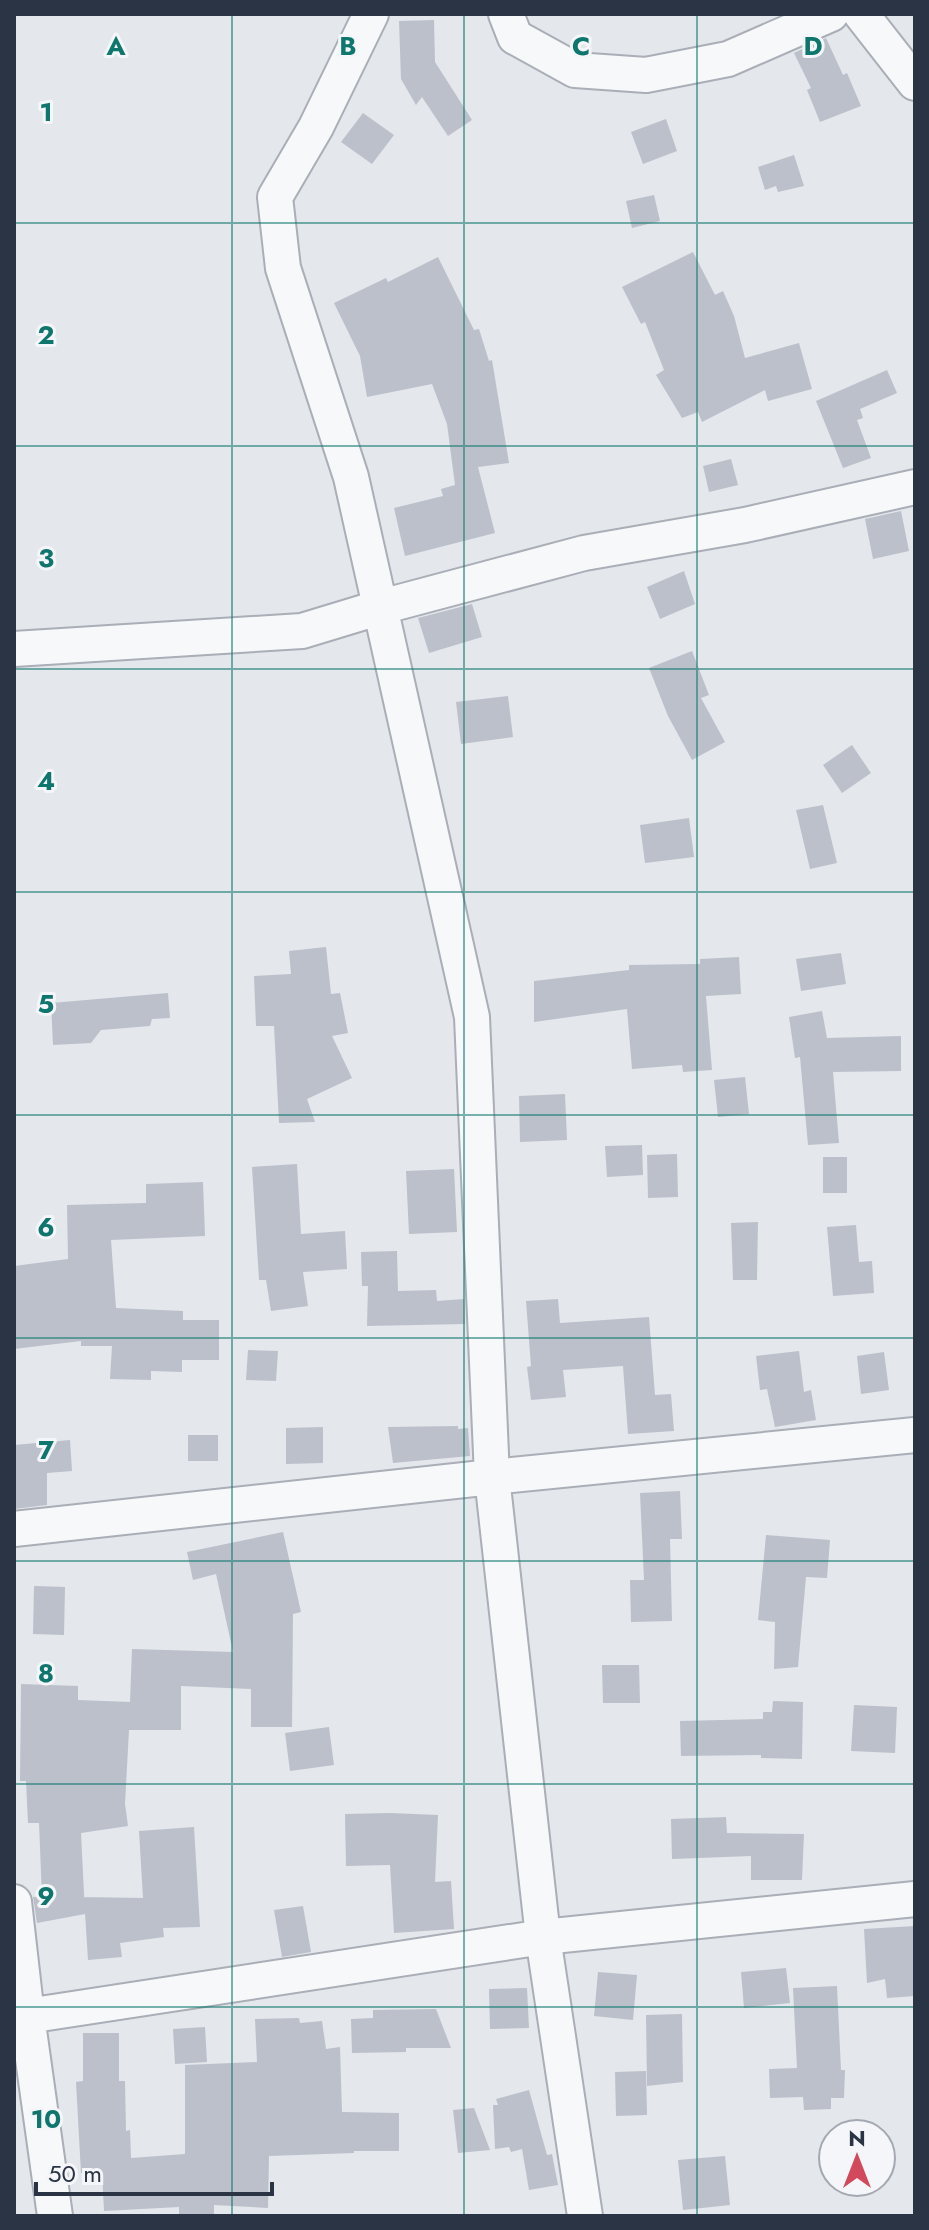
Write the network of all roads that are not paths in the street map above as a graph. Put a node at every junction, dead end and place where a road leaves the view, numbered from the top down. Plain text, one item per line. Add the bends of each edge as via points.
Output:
1 (371, 14) edge
2 (506, 14) edge
3 (831, 14) edge
4 (861, 14) edge
5 (915, 83) edge
6 (915, 487) edge
7 (381, 607) junction
8 (14, 649) edge
9 (915, 1435) edge
10 (492, 1477) junction
11 (14, 1529) edge
12 (915, 1899) edge
13 (14, 1902) edge
14 (543, 1937) junction
15 (20, 2017) edge
16 (55, 2216) edge
17 (585, 2216) edge

1 - 7 street via 275,197 283,268 351,477
2 - 3 street via 515,37 575,70 646,75 728,59
4 - 5 street
6 - 7 street via 745,525 584,553
7 - 8 street via 302,631
7 - 10 street via 472,1017
9 - 10 street
10 - 11 street
10 - 14 street
12 - 14 street
13 - 15 street
14 - 15 street
14 - 17 street
15 - 16 street

